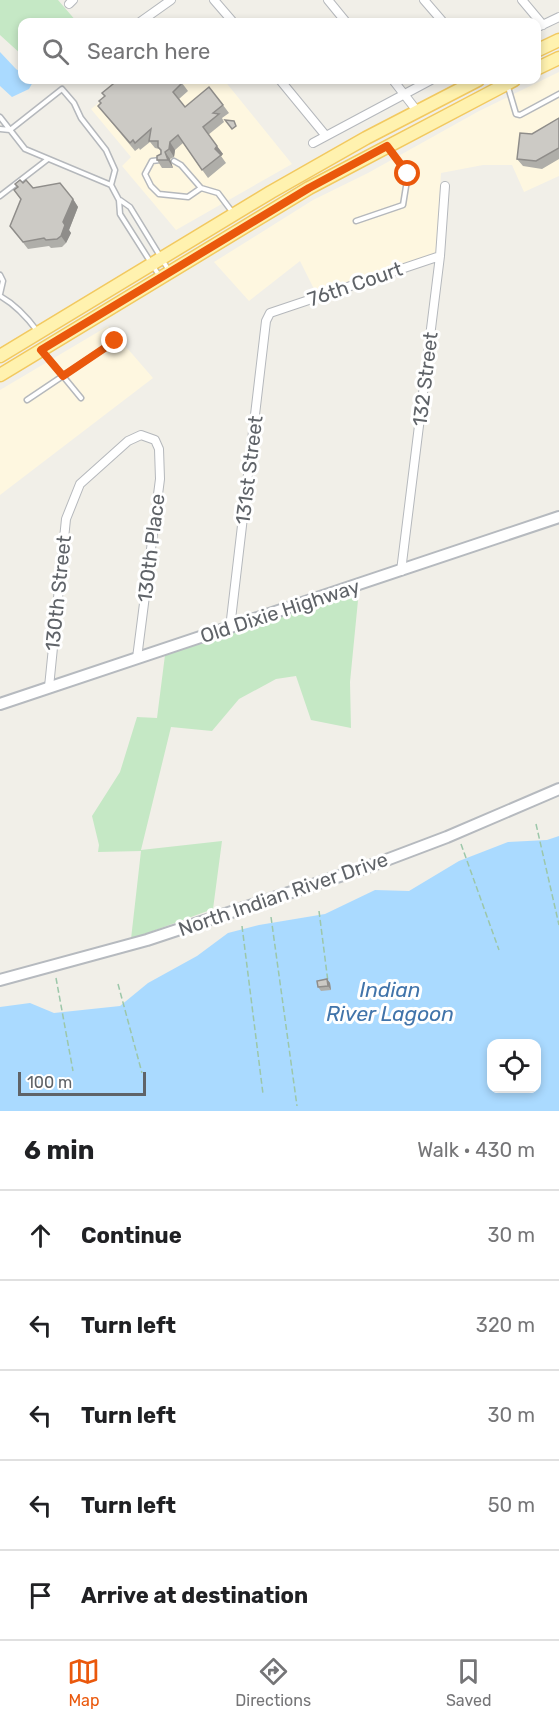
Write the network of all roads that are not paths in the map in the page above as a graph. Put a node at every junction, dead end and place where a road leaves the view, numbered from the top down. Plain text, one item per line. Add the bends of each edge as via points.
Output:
1 (171, 0) edge
2 (214, 0) edge
3 (328, 0) edge
4 (424, 0) edge
5 (522, 0) edge
6 (559, 17) edge
7 (146, 18) edge
8 (230, 18) edge
9 (343, 18) edge
10 (440, 18) edge
11 (534, 18) edge
12 (541, 26) edge
13 (559, 40) edge
14 (541, 49) edge
15 (559, 58) edge
16 (541, 67) edge
17 (283, 84) edge
18 (396, 84) edge
19 (423, 84) edge
20 (470, 84) edge
21 (506, 84) edge
22 (510, 84) edge
23 (404, 93) junction
24 (559, 94) edge
25 (417, 111) junction
26 (0, 117) edge
27 (0, 129) edge
28 (10, 130) junction
29 (326, 136) junction
30 (313, 143) dead end
31 (387, 146) junction
32 (48, 159) junction
33 (163, 159) edge
34 (174, 161) dead end
35 (111, 185) junction
36 (445, 186) dead end
37 (201, 188) junction
38 (0, 196) edge
39 (120, 200) junction
40 (234, 214) junction
41 (356, 221) dead end
42 (440, 256) junction
43 (156, 261) junction
44 (165, 274) junction
45 (0, 275) edge
46 (0, 295) edge
47 (270, 313) joint
48 (38, 333) junction
49 (115, 341) dead end
50 (41, 350) junction
51 (0, 356) edge
52 (0, 375) edge
53 (63, 376) junction
54 (81, 398) dead end
55 (27, 400) dead end
56 (155, 440) joint
57 (559, 517) edge
58 (401, 571) junction
59 (230, 628) junction
60 (137, 658) junction
61 (49, 687) junction
62 (0, 704) edge
63 (559, 789) edge
64 (0, 980) edge

1 - 7 street
2 - 8 street
3 - 9 street
4 - 10 street
5 - 11 street
6 - 12 street
13 - 14 main road
15 - 16 main road
17 - 29 street
18 - 23 street
19 - 23 street
20 - 25 main road
21 - 31 main road
22 - 24 lane via 516,114 520,115
23 - 25 street
23 - 29 street
25 - 40 main road
26 - 28 lane
27 - 28 lane
28 - 32 lane via 25,149
28 - 35 lane via 62,89 106,150 115,170
29 - 30 street
31 - 41 lane via 408,174 403,205
31 - 44 main road
32 - 35 lane
32 - 38 lane
33 - 37 lane via 152,161 146,174 159,194 188,197
34 - 37 lane
35 - 39 lane
36 - 42 street, 132 Street
37 - 40 lane via 218,193
39 - 43 lane via 130,207
39 - 43 lane via 120,214
40 - 43 main road
42 - 47 street, 76th Court
42 - 58 street, 132 Street
43 - 44 lane
43 - 44 lane
43 - 48 main road
44 - 50 main road
45 - 46 lane
46 - 48 lane via 28,318
47 - 59 street, 131st Street
48 - 51 main road
49 - 53 lane
50 - 52 main road
50 - 53 lane
53 - 54 lane
53 - 55 lane
56 - 60 street, 130th Place via 160,479
56 - 61 street, 130th Street via 141,435 128,441 80,484 72,501 66,519
57 - 58 street, Old Dixie Highway
58 - 59 street, Old Dixie Highway
59 - 60 street, Old Dixie Highway
60 - 61 street, Old Dixie Highway
61 - 62 street, Old Dixie Highway
63 - 64 street, North Indian River Drive via 373,865 147,940

